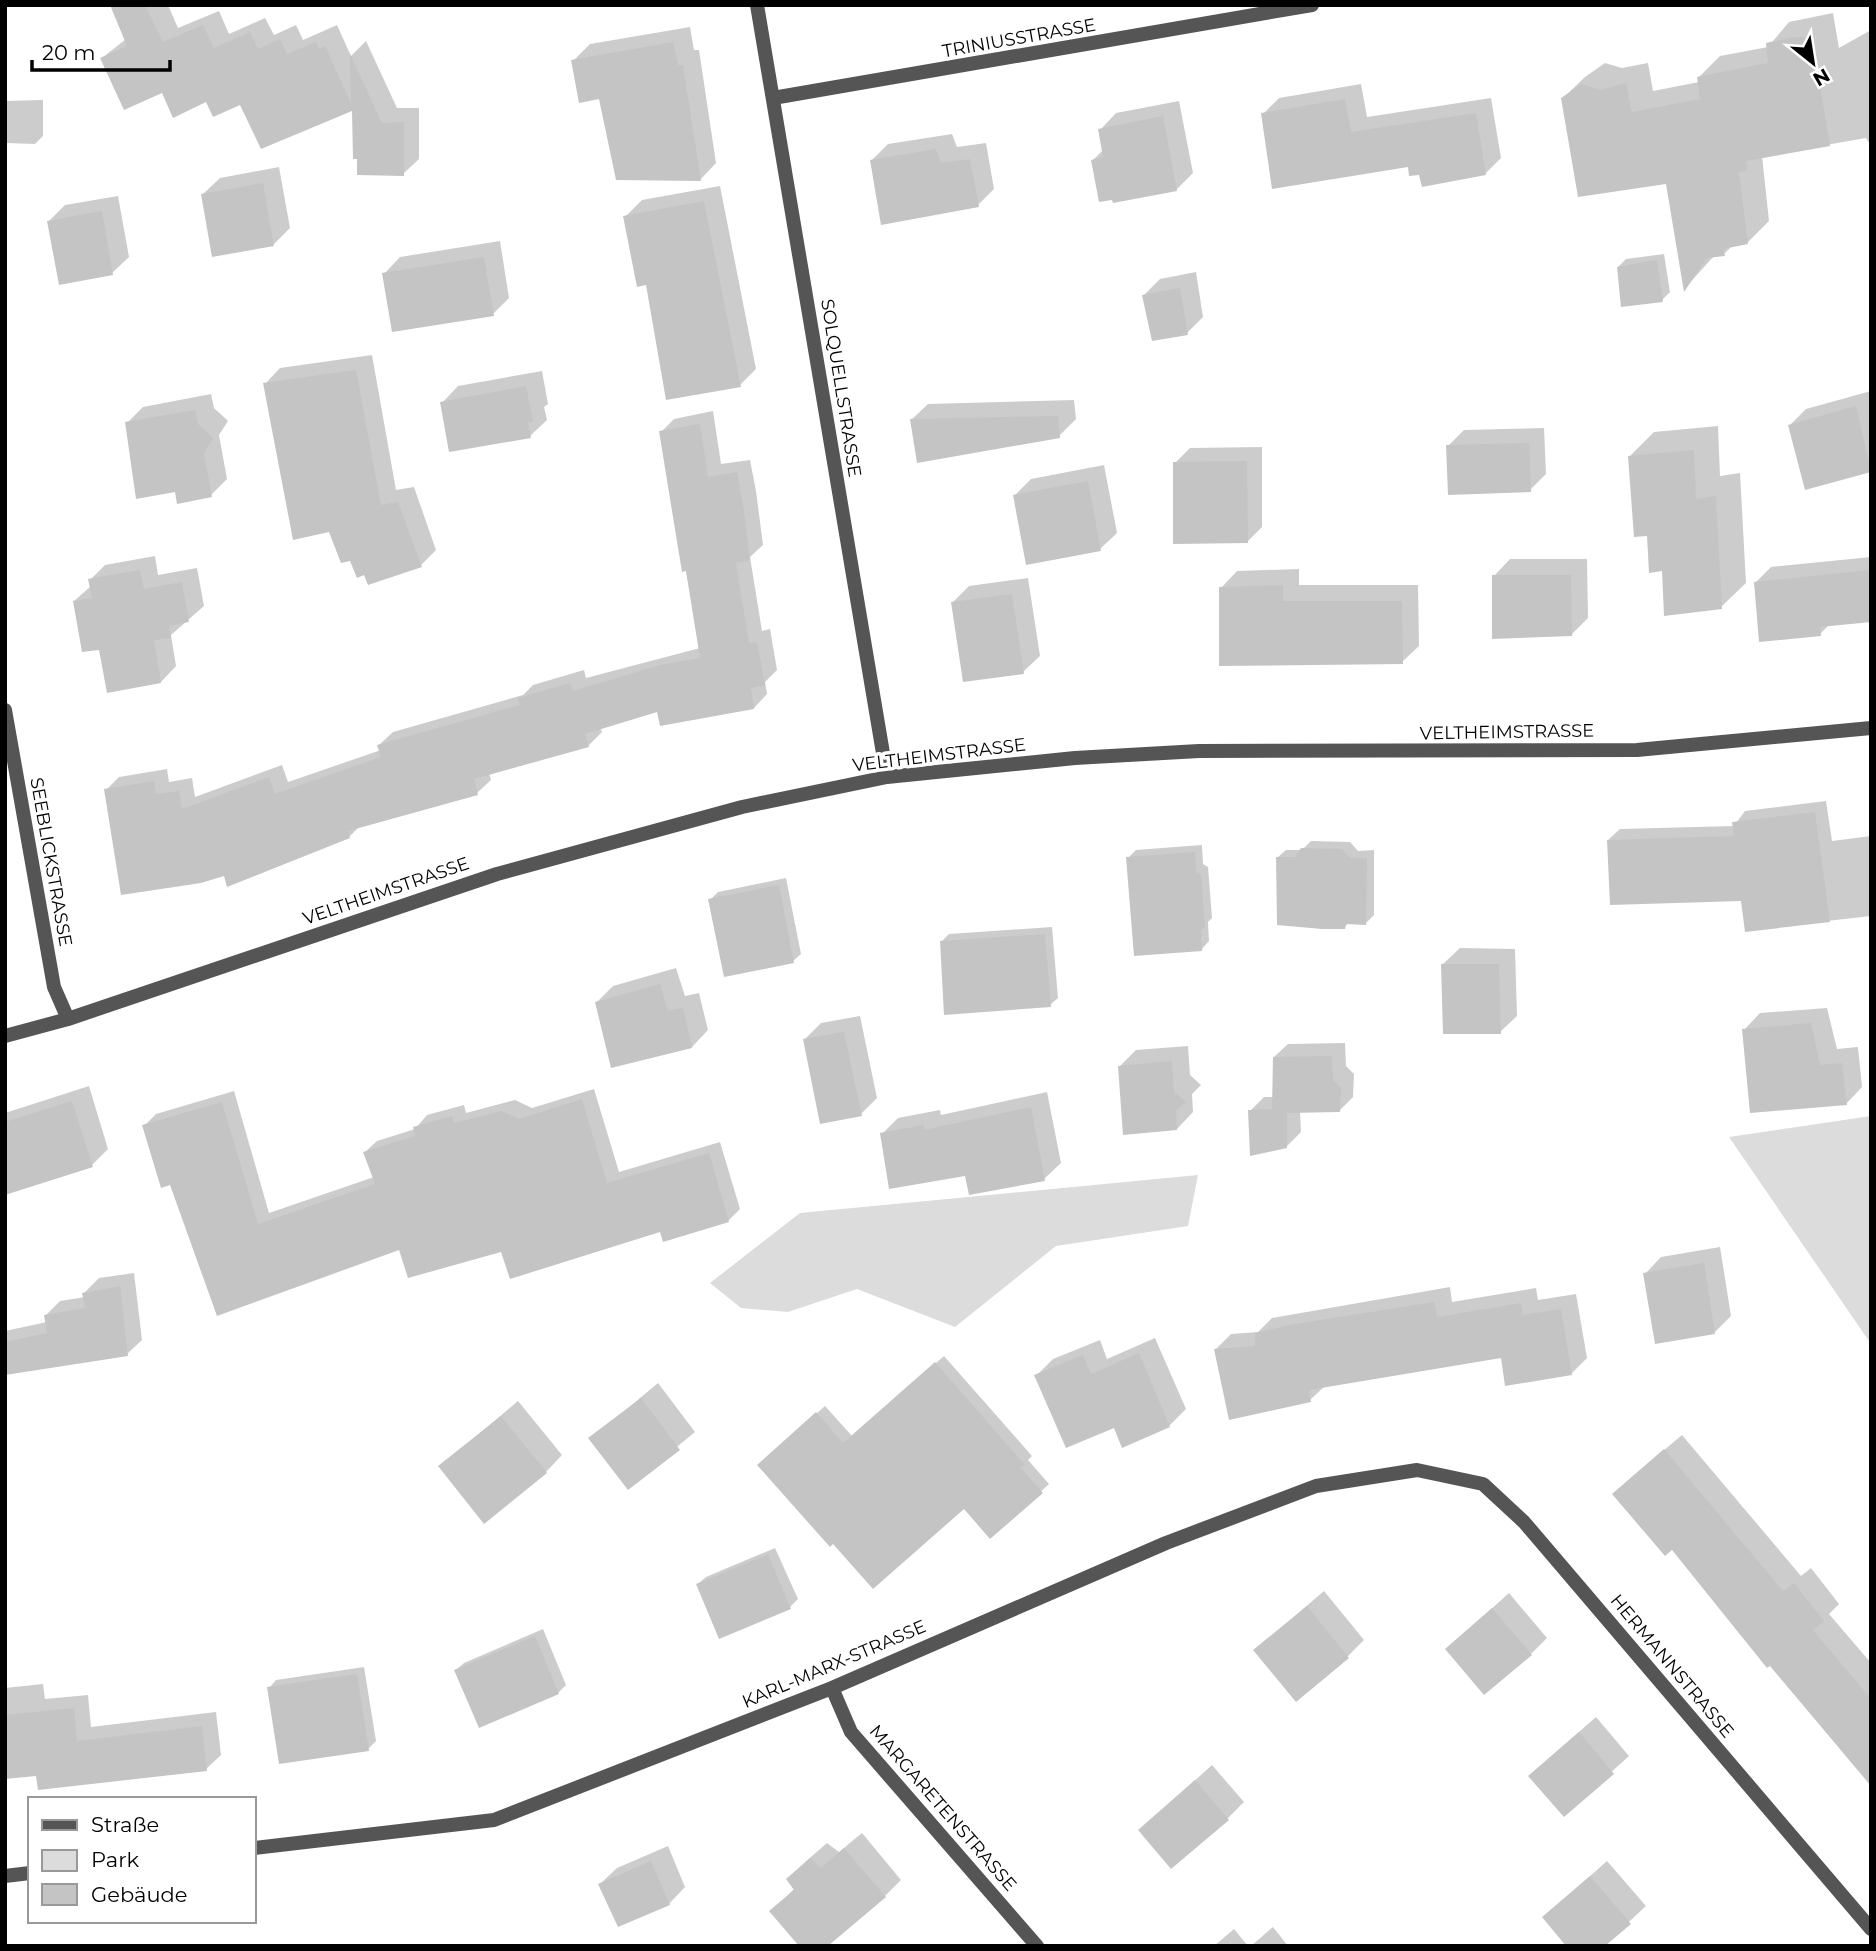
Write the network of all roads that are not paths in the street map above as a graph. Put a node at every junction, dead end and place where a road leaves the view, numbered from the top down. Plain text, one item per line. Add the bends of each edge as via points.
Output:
1 (757, 5) edge
2 (1312, 5) edge
3 (773, 98) junction
4 (5, 710) edge
5 (1871, 728) edge
6 (887, 777) junction
7 (68, 1019) junction
8 (5, 1036) edge
9 (1417, 1469) joint
10 (832, 1688) junction
11 (256, 1848) edge
12 (28, 1873) edge
13 (5, 1876) edge
14 (1871, 1929) edge
15 (1037, 1946) edge

1 - 3 street, SOLQUELLSTRASSE
2 - 3 street, TRINIUSSTRASSE
3 - 6 street, SOLQUELLSTRASSE
4 - 7 street, SEEBLICKSTRASSE via 54,987
5 - 6 street, VELTHEIMSTRASSE via 1637,750 1199,751
6 - 7 street, VELTHEIMSTRASSE via 742,807 497,874
7 - 8 street, VELTHEIMSTRASSE
9 - 10 street, KARL-MARX-STRASSE via 1316,1486 1166,1543
9 - 14 street, HERMANNSTRASSE via 1483,1484 1524,1522
10 - 11 street, KARL-MARX-STRASSE via 494,1820
10 - 15 street, MARGARETENSTRASSE via 851,1732
12 - 13 street

